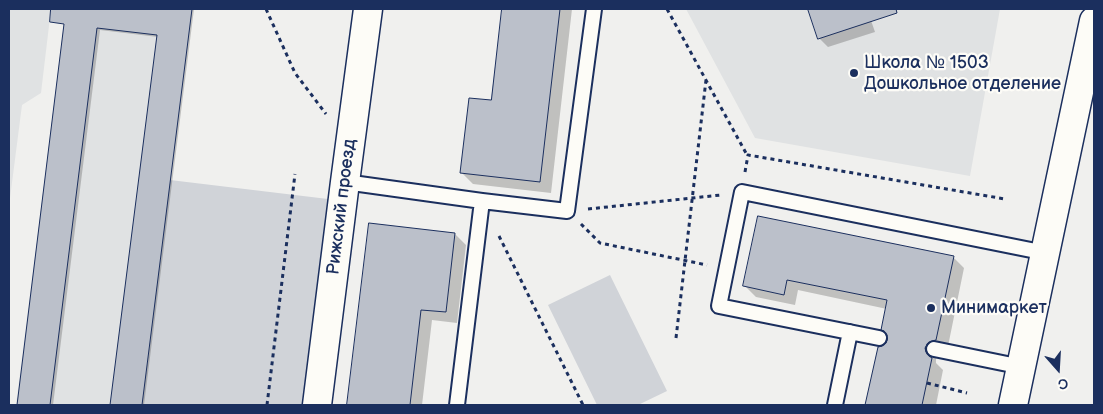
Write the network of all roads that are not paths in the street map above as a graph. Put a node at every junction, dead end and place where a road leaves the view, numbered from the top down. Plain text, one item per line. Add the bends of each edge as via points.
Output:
1 (368, 9) edge
2 (594, 9) edge
3 (1094, 20) edge
4 (345, 182) junction
5 (482, 201) junction
6 (1046, 253) junction
7 (850, 332) junction
8 (879, 338) dead end
9 (934, 349) dead end
10 (1022, 366) junction
11 (317, 405) edge
12 (457, 405) edge
13 (836, 405) edge
14 (1013, 405) edge

1 - 4 street, Рижский проезд
2 - 5 lane via 568,211
3 - 6 street
4 - 5 lane
4 - 11 street, Рижский проезд
5 - 12 lane
6 - 7 lane via 742,192 719,306
6 - 10 street
7 - 8 lane
7 - 13 lane
9 - 10 lane
10 - 14 street

